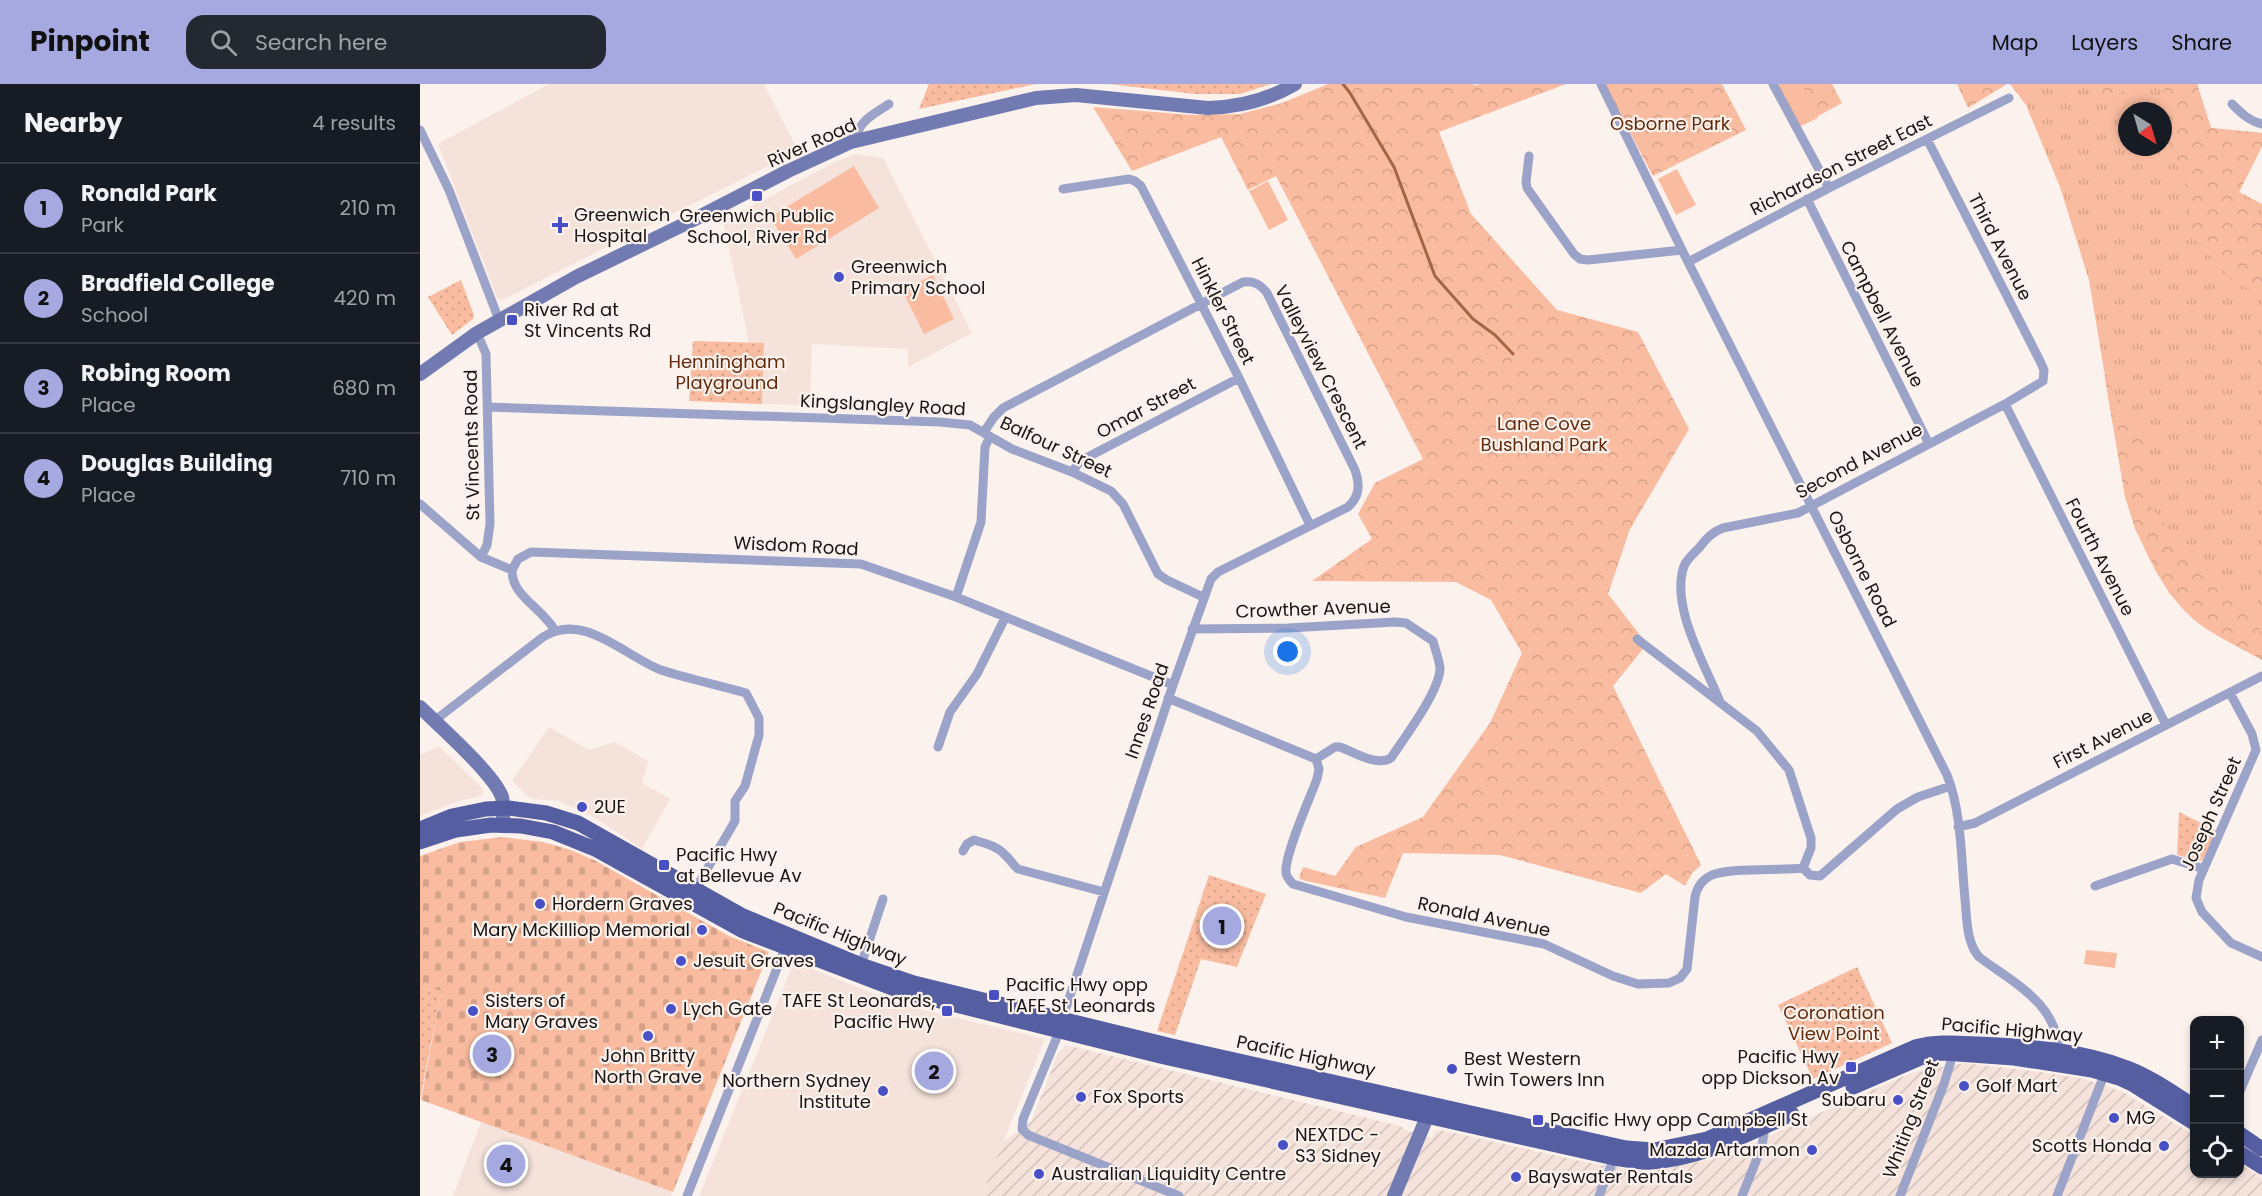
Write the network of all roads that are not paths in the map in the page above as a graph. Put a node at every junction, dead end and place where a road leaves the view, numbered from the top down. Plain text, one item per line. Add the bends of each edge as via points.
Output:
1 (1295, 84) edge
2 (1601, 84) edge
3 (1773, 84) edge
4 (2009, 98) dead end
5 (889, 104) dead end
6 (2232, 104) dead end
7 (2262, 124) edge
8 (420, 130) edge
9 (1927, 139) junction
10 (857, 141) junction
11 (1529, 156) dead end
12 (1828, 188) junction
13 (1063, 189) dead end
14 (1807, 200) junction
15 (1682, 250) junction
16 (1688, 262) junction
17 (1200, 304) junction
18 (499, 320) junction
19 (477, 333) junction
20 (2044, 370) joint
21 (420, 374) edge
22 (1239, 378) junction
23 (2005, 404) junction
24 (488, 407) junction
25 (987, 434) junction
26 (1928, 442) junction
27 (1072, 472) junction
28 (1358, 493) joint
29 (420, 504) edge
30 (1811, 507) junction
31 (1310, 525) junction
32 (481, 557) junction
33 (512, 570) junction
34 (956, 597) junction
35 (1203, 597) junction
36 (1005, 618) junction
37 (1192, 630) junction
38 (555, 631) junction
39 (1636, 639) dead end
40 (2262, 676) edge
41 (1173, 685) junction
42 (2230, 693) junction
43 (1168, 698) junction
44 (1720, 702) junction
45 (420, 707) edge
46 (434, 721) junction
47 (2166, 725) junction
48 (938, 747) dead end
49 (1316, 759) junction
50 (1951, 786) junction
51 (503, 808) junction
52 (503, 825) junction
53 (1958, 827) junction
54 (420, 829) edge
55 (420, 842) edge
56 (963, 851) dead end
57 (1803, 868) junction
58 (2204, 869) junction
59 (2095, 886) dead end
60 (694, 890) junction
61 (1104, 892) junction
62 (883, 899) dead end
63 (787, 942) junction
64 (2262, 957) edge
65 (861, 965) junction
66 (1061, 1026) junction
67 (2262, 1040) edge
68 (1953, 1054) junction
69 (2059, 1058) junction
70 (2107, 1068) junction
71 (2244, 1082) edge
72 (2190, 1104) edge
73 (1430, 1110) junction
74 (2190, 1120) edge
75 (1765, 1126) junction
76 (2244, 1137) edge
77 (2262, 1149) edge
78 (2244, 1156) edge
79 (1614, 1158) junction
80 (2262, 1167) edge
81 (687, 1196) edge
82 (1179, 1196) edge
83 (1394, 1196) edge
84 (1599, 1196) edge
85 (1742, 1196) edge
86 (1900, 1196) edge
87 (2057, 1196) edge

1 - 10 main road, River Road via 1259,101 1224,108 1076,95 1036,98
2 - 15 street, Osborne Road
3 - 12 street
4 - 9 street, Richardson Street East
5 - 10 street via 862,124
6 - 7 street via 2252,121
8 - 18 street via 449,190
9 - 12 street, Richardson Street East
9 - 20 street, Third Avenue
10 - 18 main road, River Road via 788,171
11 - 15 street via 1527,188 1580,259
12 - 14 street, Richardson Street East
13 - 17 street, Hinkler Street via 1130,179 1138,183
14 - 16 street, Richardson Street East
14 - 26 street, Campbell Avenue
15 - 16 street, Osborne Road
16 - 30 street, Osborne Road
17 - 22 street, Hinkler Street
17 - 25 street, Kingslangley Road via 1003,408
17 - 28 street, Valleyview Crescent via 1243,282 1262,286 1356,470
18 - 19 main road, River Road
19 - 21 main road, River Road
19 - 24 street, St Vincents Road via 486,354
20 - 23 street, Second Avenue via 2043,381
22 - 27 street, Omar Street via 1086,458
22 - 31 street, Hinkler Street
23 - 26 street, Second Avenue
23 - 47 street, Fourth Avenue
24 - 25 street, Kingslangley Road via 964,423
24 - 32 street, St Vincents Road via 490,535
25 - 27 street, Balfour Street via 1012,449
25 - 34 street via 981,522
26 - 30 street, Second Avenue
27 - 35 street, Balfour Street via 1118,496 1158,574
28 - 31 street, Innes Road via 1348,507
29 - 32 street
30 - 44 street, Second Avenue via 1714,531 1683,568 1681,605
30 - 50 street, Osborne Road
31 - 35 street, Innes Road via 1218,572
32 - 33 street
33 - 34 street, Wisdom Road via 518,559 531,552 861,564
33 - 38 street via 515,588
34 - 36 street, Wisdom Road
35 - 37 street, Innes Road
36 - 41 street, Wisdom Road
36 - 48 street via 977,674 950,712
37 - 41 street, Innes Road
37 - 49 street, Crowther Avenue via 1395,622 1406,623 1433,641 1440,668 1438,676 1428,700 1391,758 1377,761 1335,747
38 - 46 street
38 - 60 street via 586,631 661,669 746,693 752,703 759,718 759,735 745,786 735,801 735,821
39 - 44 street
40 - 42 street, First Avenue
41 - 43 street, Innes Road
42 - 47 street, First Avenue
42 - 58 street, Joseph Street via 2252,734 2256,750
43 - 49 street
43 - 61 street, Innes Road
44 - 57 street via 1757,731 1789,770 1811,838
45 - 46 main road
46 - 51 main road via 496,787
47 - 53 street, First Avenue via 1975,823
49 - 57 street, Ronald Avenue via 1317,779 1286,867 1293,884 1406,917 1544,944 1638,984 1669,983 1687,969 1695,897 1705,879 1727,872
50 - 53 street, Osborne Road
50 - 57 street, Ronald Avenue via 1917,797 1897,809 1820,876 1810,875
51 - 52 main road
51 - 54 main road, Pacific Highway via 469,812
51 - 60 main road, Pacific Highway via 546,813 578,823
52 - 55 main road, Pacific Highway via 456,830
52 - 63 main road, Pacific Highway via 573,838 735,927
53 - 69 street, Osborne Road via 1973,950 2044,1007 2056,1031
56 - 61 street via 974,840 989,844 1018,870
58 - 59 street via 2172,859
58 - 64 street, Joseph Street via 2196,891 2198,907 2231,943
60 - 63 main road, Pacific Highway
61 - 66 street, Innes Road
62 - 65 street
63 - 65 main road, Pacific Highway
63 - 66 main road, Pacific Highway via 900,991
63 - 81 street
65 - 66 main road, Pacific Highway
66 - 73 main road, Pacific Highway
66 - 82 street, Innes Road via 1022,1129 1028,1135
67 - 71 street
68 - 69 main road, Pacific Highway
68 - 75 main road, Pacific Highway via 1920,1057
68 - 86 street, Whiting Street
69 - 70 main road, Pacific Highway
69 - 73 main road, Pacific Highway via 1994,1045 1929,1043 1717,1136 1654,1150
70 - 72 main road, Pacific Highway via 2136,1072
70 - 74 main road, Pacific Highway
70 - 87 street
73 - 79 main road, Pacific Highway
73 - 83 main road
75 - 79 main road, Pacific Highway via 1684,1157 1650,1162
75 - 85 street via 1762,1146
76 - 77 main road
78 - 80 main road
79 - 84 street

